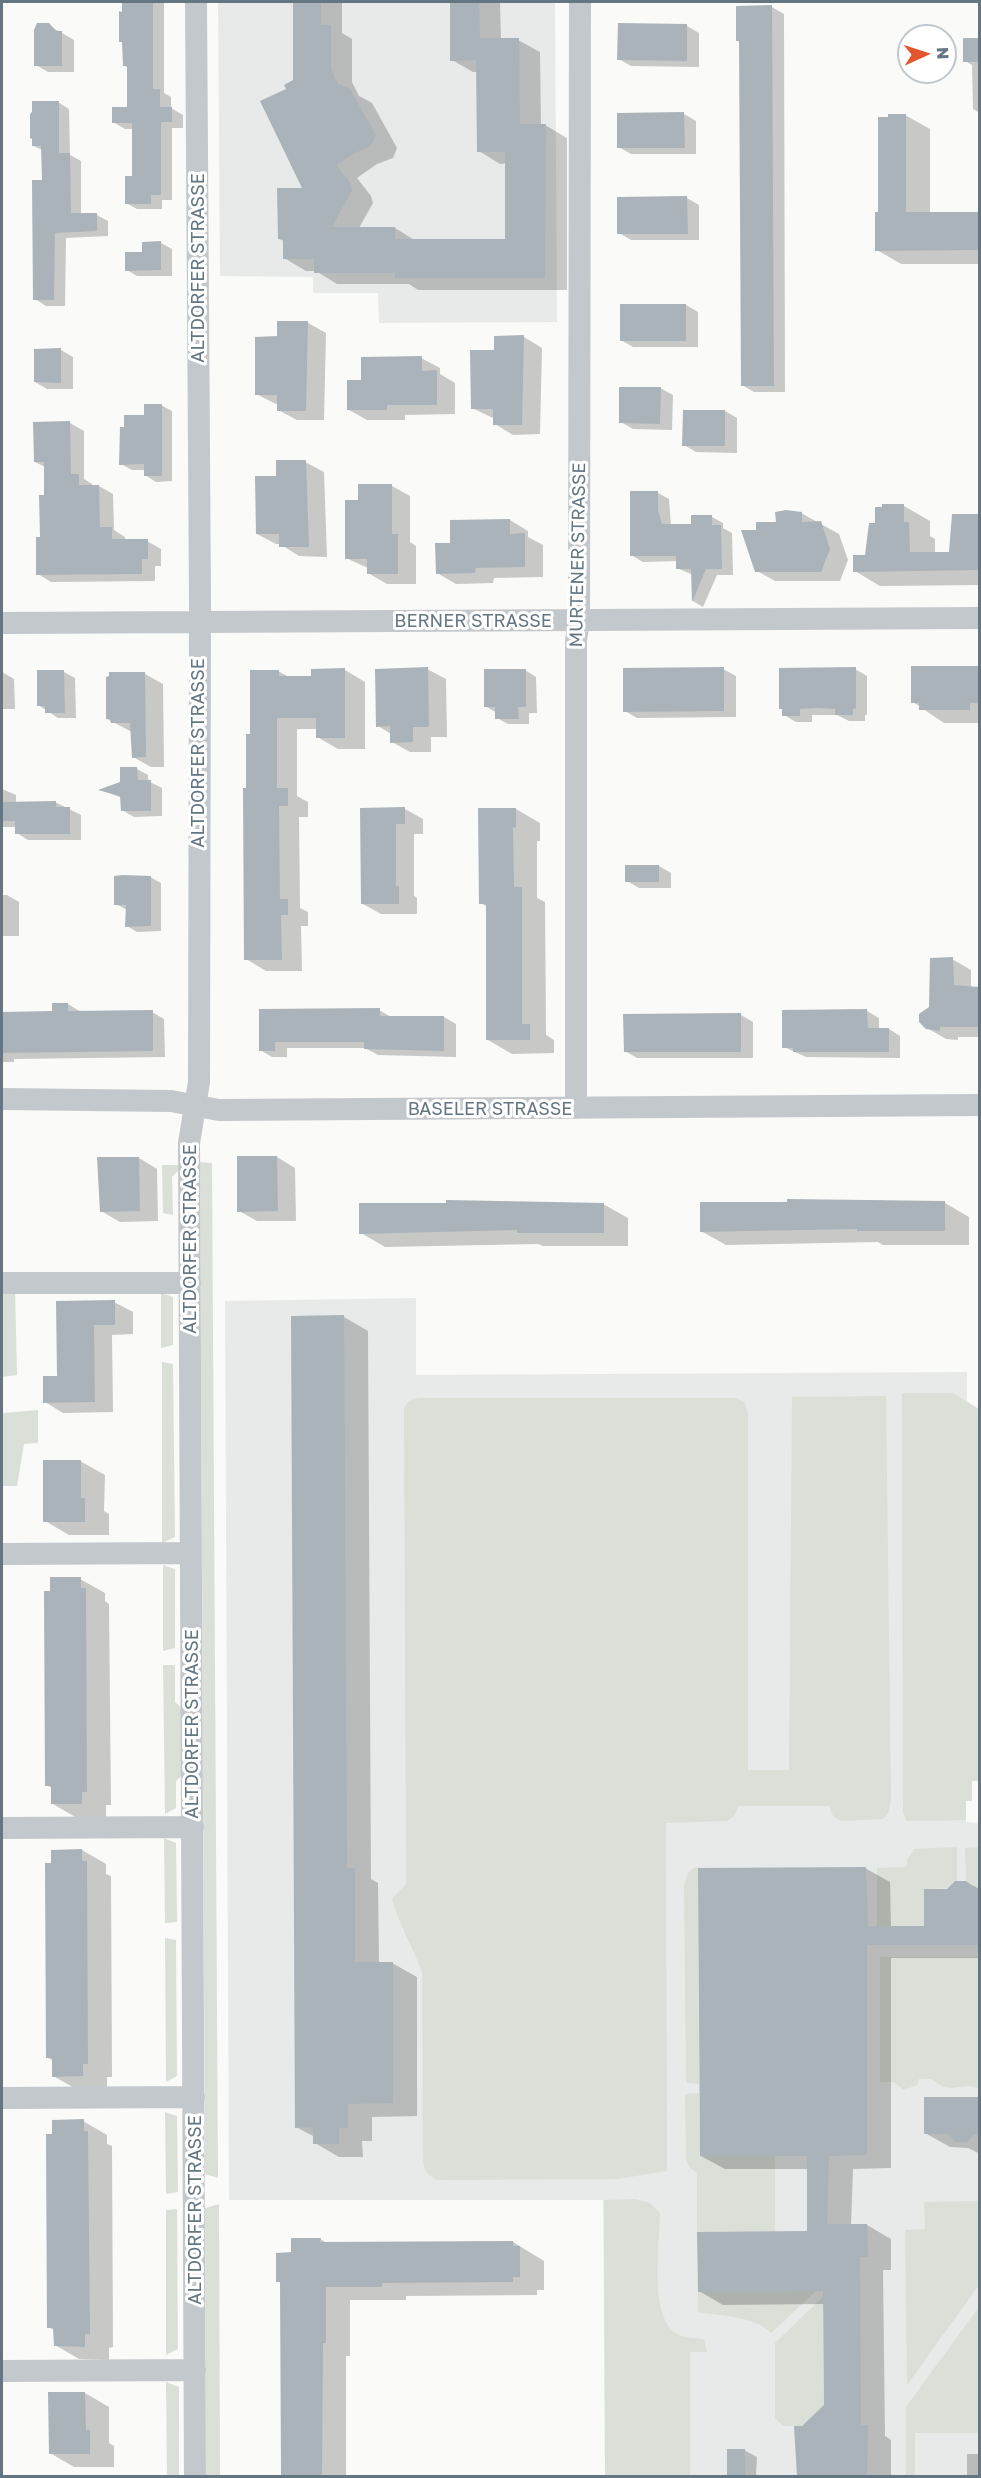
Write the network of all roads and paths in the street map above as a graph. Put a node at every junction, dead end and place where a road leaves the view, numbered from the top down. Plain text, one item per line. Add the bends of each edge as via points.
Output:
1 (196, 2) edge
2 (580, 2) edge
3 (980, 618) edge
4 (200, 621) junction
5 (579, 621) junction
6 (2, 623) edge
7 (2, 1099) edge
8 (980, 1105) edge
9 (197, 1106) junction
10 (576, 1108) junction
11 (2, 1283) edge
12 (190, 1283) junction
13 (191, 1553) junction
14 (2, 1554) edge
15 (193, 1827) junction
16 (2, 1828) edge
17 (194, 2097) junction
18 (2, 2098) edge
19 (195, 2370) junction
20 (2, 2371) edge
21 (195, 2476) edge

1 - 4 street, ALTDORFER STRASSE
2 - 5 street, MURTENER STRASSE
3 - 5 street, BERNER STRASSE
4 - 5 street, BERNER STRASSE
4 - 6 street, BERNER STRASSE
4 - 9 street, ALTDORFER STRASSE
5 - 10 street, MURTENER STRASSE
7 - 9 street, BASELER STRASSE via 171,1101
8 - 10 street, BASELER STRASSE
9 - 10 street, BASELER STRASSE via 219,1110
9 - 12 street, ALTDORFER STRASSE via 189,1143
11 - 12 street
12 - 13 street, ALTDORFER STRASSE
13 - 14 street
13 - 15 street, ALTDORFER STRASSE
15 - 16 street
15 - 17 street, ALTDORFER STRASSE
17 - 18 street
17 - 19 street, ALTDORFER STRASSE
19 - 20 street
19 - 21 street, ALTDORFER STRASSE

